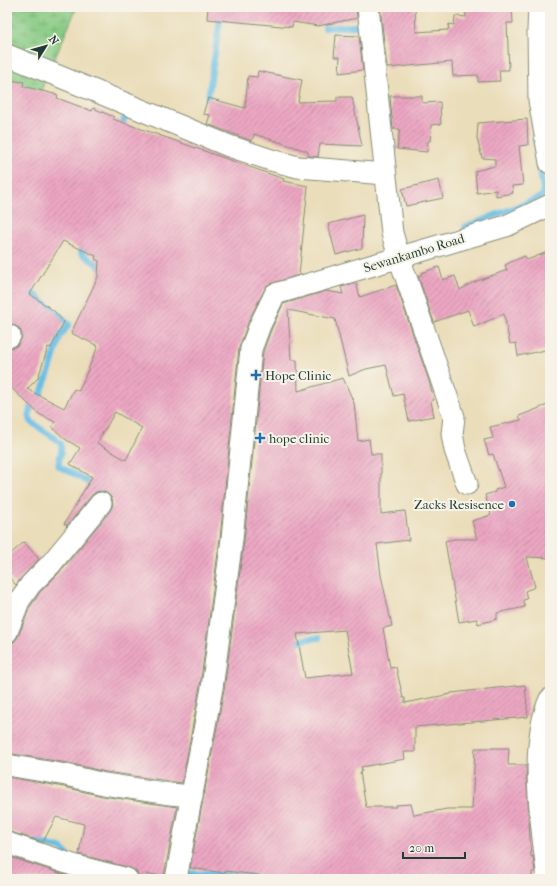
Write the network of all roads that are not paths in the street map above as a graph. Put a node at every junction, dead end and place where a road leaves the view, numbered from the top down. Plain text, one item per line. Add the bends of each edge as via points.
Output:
1 (368, 7) edge
2 (539, 7) edge
3 (7, 55) edge
4 (550, 163) edge
5 (385, 174) junction
6 (550, 205) edge
7 (399, 257) junction
8 (467, 484) dead end
9 (100, 503) dead end
10 (7, 632) edge
11 (550, 699) edge
12 (7, 766) edge
13 (192, 796) junction
14 (7, 843) edge
15 (127, 879) edge
16 (176, 879) edge
17 (548, 879) edge

1 - 5 street
2 - 4 street via 539,100
3 - 5 street via 229,146 271,160 298,167
5 - 7 street via 392,233
6 - 7 street, Sewankambo Road via 506,226
7 - 8 street via 454,417 452,434 455,450
7 - 13 street, Sewankambo Road via 275,294 260,325 251,349 232,539 212,688
9 - 10 street via 50,565 31,584 19,601
11 - 17 street via 543,723 539,756 540,809
12 - 13 street via 104,784
13 - 16 street
14 - 15 street via 76,866

